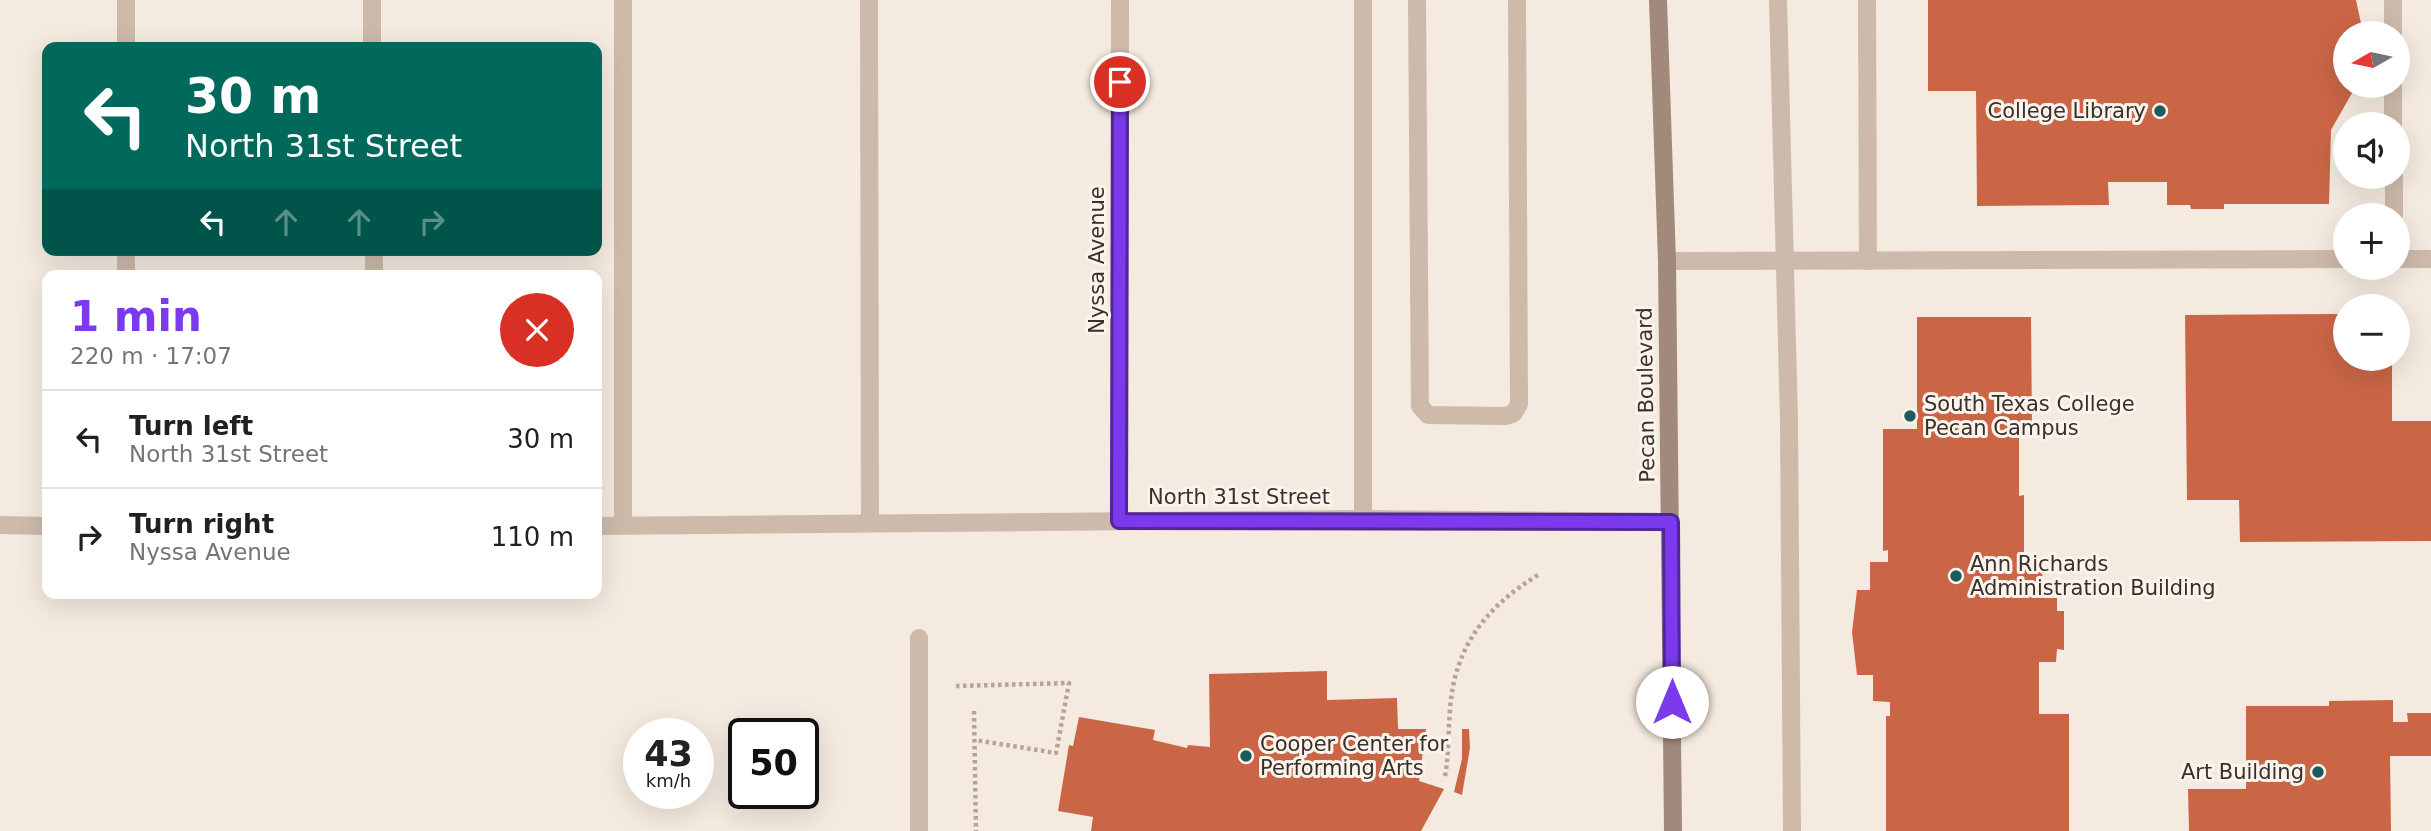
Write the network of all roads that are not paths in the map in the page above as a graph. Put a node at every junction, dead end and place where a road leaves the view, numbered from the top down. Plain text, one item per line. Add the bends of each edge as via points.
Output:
1 (125, 0) edge
2 (372, 0) edge
3 (623, 0) edge
4 (869, 0) edge
5 (1120, 0) edge
6 (1363, 0) edge
7 (1417, 0) edge
8 (1517, 0) edge
9 (1658, 0) edge
10 (1777, 0) edge
11 (1867, 0) edge
12 (2393, 0) edge
13 (2393, 21) edge
14 (126, 42) edge
15 (372, 42) edge
16 (2333, 259) edge
17 (2410, 259) edge
18 (2431, 259) edge
19 (1667, 261) junction
20 (1785, 261) junction
21 (1868, 261) junction
22 (1363, 519) junction
23 (1119, 521) junction
24 (1671, 522) junction
25 (870, 523) junction
26 (0, 525) edge
27 (623, 525) junction
28 (42, 526) edge
29 (602, 526) edge
30 (919, 638) dead end
31 (919, 831) edge
32 (1673, 831) edge
33 (1792, 831) edge

1 - 14 street
2 - 15 street
3 - 27 street
4 - 25 street
5 - 23 street, Nyssa Avenue
6 - 22 street
7 - 8 street via 1419,406 1428,415 1506,416 1519,404
9 - 19 main road, Pecan Boulevard
10 - 20 street
11 - 21 street
12 - 13 street
16 - 21 street
17 - 18 street
19 - 20 street
19 - 24 main road, Pecan Boulevard
20 - 21 street
20 - 33 street
22 - 23 street, North 31st Street
22 - 24 street, North 31st Street
23 - 25 street, North 31st Street
24 - 32 main road, Pecan Boulevard
25 - 27 street, North 31st Street
26 - 28 street
27 - 29 street, North 31st Street
30 - 31 street

